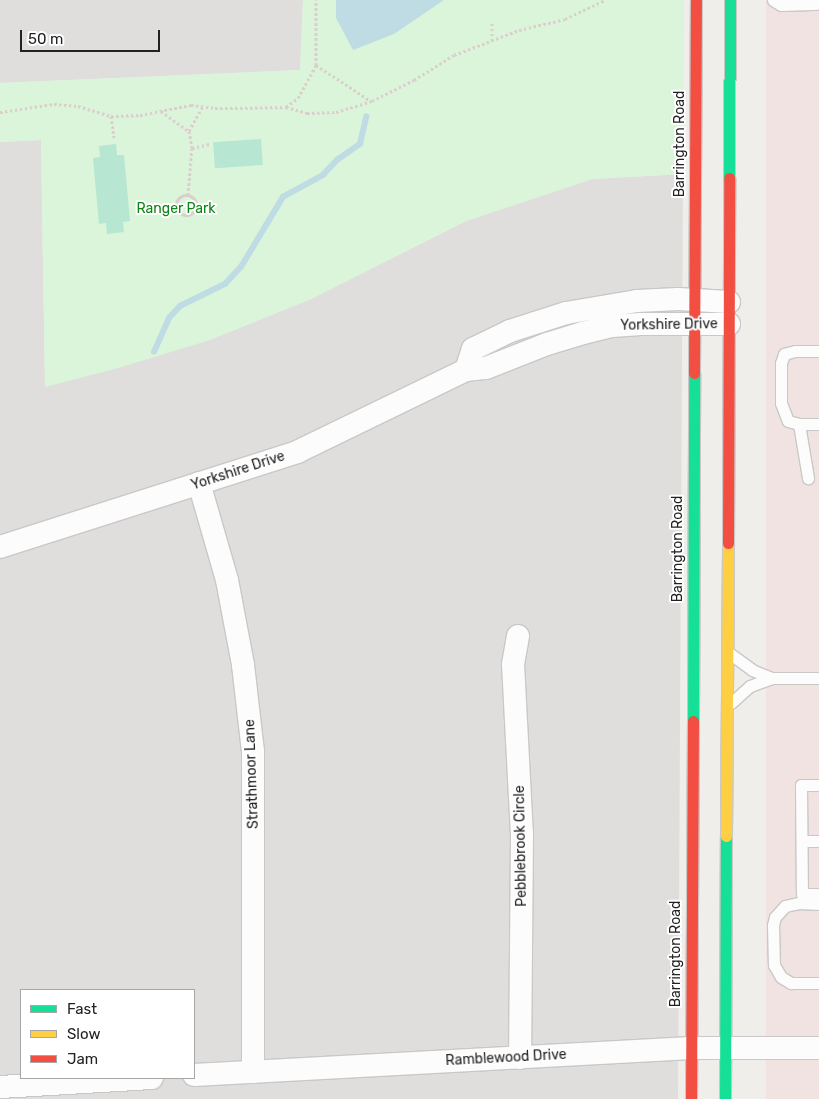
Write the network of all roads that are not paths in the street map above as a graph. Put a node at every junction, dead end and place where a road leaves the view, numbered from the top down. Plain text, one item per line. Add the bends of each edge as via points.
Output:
1 (696, 0) edge
2 (730, 0) edge
3 (773, 0) edge
4 (819, 4) edge
5 (695, 300) junction
6 (729, 313) junction
7 (694, 324) junction
8 (819, 351) edge
9 (466, 370) junction
10 (799, 424) junction
11 (819, 424) edge
12 (808, 478) dead end
13 (199, 483) junction
14 (0, 547) edge
15 (518, 636) dead end
16 (726, 650) junction
17 (772, 678) junction
18 (819, 678) edge
19 (726, 715) junction
20 (819, 785) edge
21 (802, 841) junction
22 (819, 841) edge
23 (819, 894) edge
24 (819, 904) edge
25 (819, 983) edge
26 (691, 1048) junction
27 (725, 1048) junction
28 (819, 1048) edge
29 (520, 1058) junction
30 (253, 1072) junction
31 (195, 1075) edge
32 (135, 1079) edge
33 (0, 1087) edge
34 (691, 1099) edge
35 (725, 1099) edge

1 - 5 main road, Barrington Road
2 - 6 main road
3 - 4 lane via 781,5
5 - 6 street, Yorkshire Drive
5 - 7 main road, Barrington Road
5 - 9 street, Yorkshire Drive via 628,302 566,313 510,331 473,349
6 - 7 street, Yorkshire Drive
6 - 16 main road
7 - 9 street, Yorkshire Drive via 612,326 547,344 486,368
7 - 26 main road, Barrington Road
8 - 10 lane via 784,354 781,363 780,403 788,421
9 - 13 street, Yorkshire Drive via 297,452
10 - 11 lane
10 - 12 lane
13 - 14 street, Yorkshire Drive
13 - 30 street, Strathmoor Lane via 227,580 243,665 253,752
15 - 29 street, Pebblebrook Circle via 513,664 522,834
16 - 17 lane via 749,668
16 - 19 main road
17 - 18 lane
17 - 19 lane via 733,699
19 - 27 main road
20 - 21 lane via 802,785
21 - 22 lane
21 - 23 lane via 802,894
24 - 25 lane via 785,906 775,917 773,925 774,964 781,977 792,983
26 - 27 street, Ramblewood Drive
26 - 29 street, Ramblewood Drive
26 - 34 main road, Barrington Road
27 - 28 street, Ramblewood Drive
27 - 35 main road
29 - 30 street, Ramblewood Drive
30 - 31 street, Ramblewood Drive
32 - 33 street

